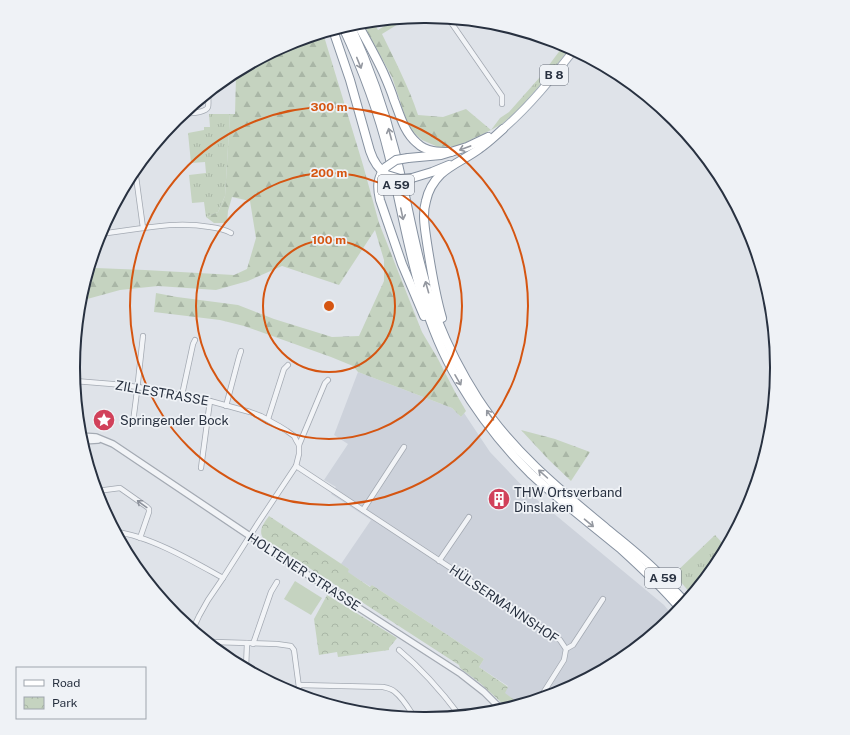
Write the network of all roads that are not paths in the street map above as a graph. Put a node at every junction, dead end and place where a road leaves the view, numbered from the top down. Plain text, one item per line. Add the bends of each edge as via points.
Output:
1 (452, 24) edge
2 (361, 30) edge
3 (353, 31) edge
4 (346, 33) edge
5 (335, 35) edge
6 (570, 55) edge
7 (208, 100) edge
8 (502, 104) dead end
9 (193, 112) edge
10 (503, 129) junction
11 (451, 152) junction
12 (460, 160) junction
13 (385, 171) junction
14 (136, 180) edge
15 (143, 228) junction
16 (108, 233) edge
17 (231, 233) dead end
18 (143, 336) dead end
19 (195, 340) dead end
20 (440, 346) junction
21 (242, 351) dead end
22 (457, 363) junction
23 (288, 365) dead end
24 (328, 380) dead end
25 (81, 381) edge
26 (138, 387) junction
27 (182, 395) junction
28 (210, 401) junction
29 (226, 406) junction
30 (268, 420) junction
31 (133, 422) dead end
32 (87, 436) edge
33 (102, 440) junction
34 (88, 441) edge
35 (299, 446) junction
36 (404, 447) dead end
37 (296, 466) junction
38 (201, 468) dead end
39 (104, 490) edge
40 (363, 510) junction
41 (469, 518) dead end
42 (123, 534) edge
43 (250, 536) junction
44 (140, 538) junction
45 (623, 547) junction
46 (637, 559) junction
47 (439, 561) junction
48 (223, 578) junction
49 (277, 582) dead end
50 (681, 598) edge
51 (603, 599) dead end
52 (676, 603) edge
53 (195, 624) edge
54 (217, 642) edge
55 (247, 643) junction
56 (253, 644) junction
57 (566, 649) junction
58 (399, 650) dead end
59 (246, 662) edge
60 (299, 685) junction
61 (299, 688) edge
62 (545, 691) edge
63 (496, 704) edge
64 (455, 710) edge
65 (410, 711) edge

1 - 8 street via 502,96
2 - 11 highway via 411,137 428,150
22 -> 3 highway, A 59 via 444,337 428,293 389,129
4 -> 20 highway, A 59 via 374,104 388,152 415,272
5 - 13 highway via 370,151 377,166
6 - 10 main road, B 8 via 534,100
7 - 9 street via 207,109
10 -> 11 highway via 477,143
10 - 12 highway via 480,149
11 - 13 highway, bridge via 396,160 390,163
12 - 13 highway, bridge via 412,178 400,179
12 - 22 highway via 441,174 431,187 424,217 438,305
13 - 20 highway via 378,183 378,191 391,233 426,321
14 - 15 street
15 - 16 street
15 - 17 street via 173,224 198,225 225,229
18 - 26 street
19 - 27 street
20 -> 45 highway, A 59 via 473,405 508,450 551,491
21 - 29 street via 238,357
45 -> 22 highway, A 59 via 514,445 479,400
23 - 30 street via 284,369
24 - 35 street
25 - 26 street, ZILLESTRASSE
26 - 27 street, ZILLESTRASSE
26 - 31 street
27 - 28 street, ZILLESTRASSE
28 - 29 street, ZILLESTRASSE
28 - 38 street
29 - 30 street, ZILLESTRASSE
30 - 35 street, ZILLESTRASSE via 294,436
32 - 33 street, HOLTENER STRASSE
33 - 34 street, HOLTENER STRASSE
33 - 43 street, HOLTENER STRASSE via 113,444
35 - 37 street
36 - 40 street
37 - 40 street, HÜLSERMANNSHOF
37 - 43 street
44 -> 39 street via 149,509 120,488
40 - 47 street, HÜLSERMANNSHOF
41 - 47 street, HÜLSERMANNSHOF
42 - 44 street
43 - 48 street
43 - 63 street, HOLTENER STRASSE via 461,674
44 - 48 street
45 - 46 highway, A 59
46 - 50 highway, A 59 via 656,571
46 - 52 highway, A 59
47 - 57 street, HÜLSERMANNSHOF via 560,640
48 - 53 street
49 - 56 street
51 - 57 street, HÜLSERMANNSHOF via 573,645
54 - 55 street
55 - 56 street
55 - 59 street
56 - 60 street via 291,646 294,650
57 - 62 street, HÜLSERMANNSHOF via 564,660
58 - 64 street via 428,677
60 - 61 street
60 - 65 street via 383,687 396,692

